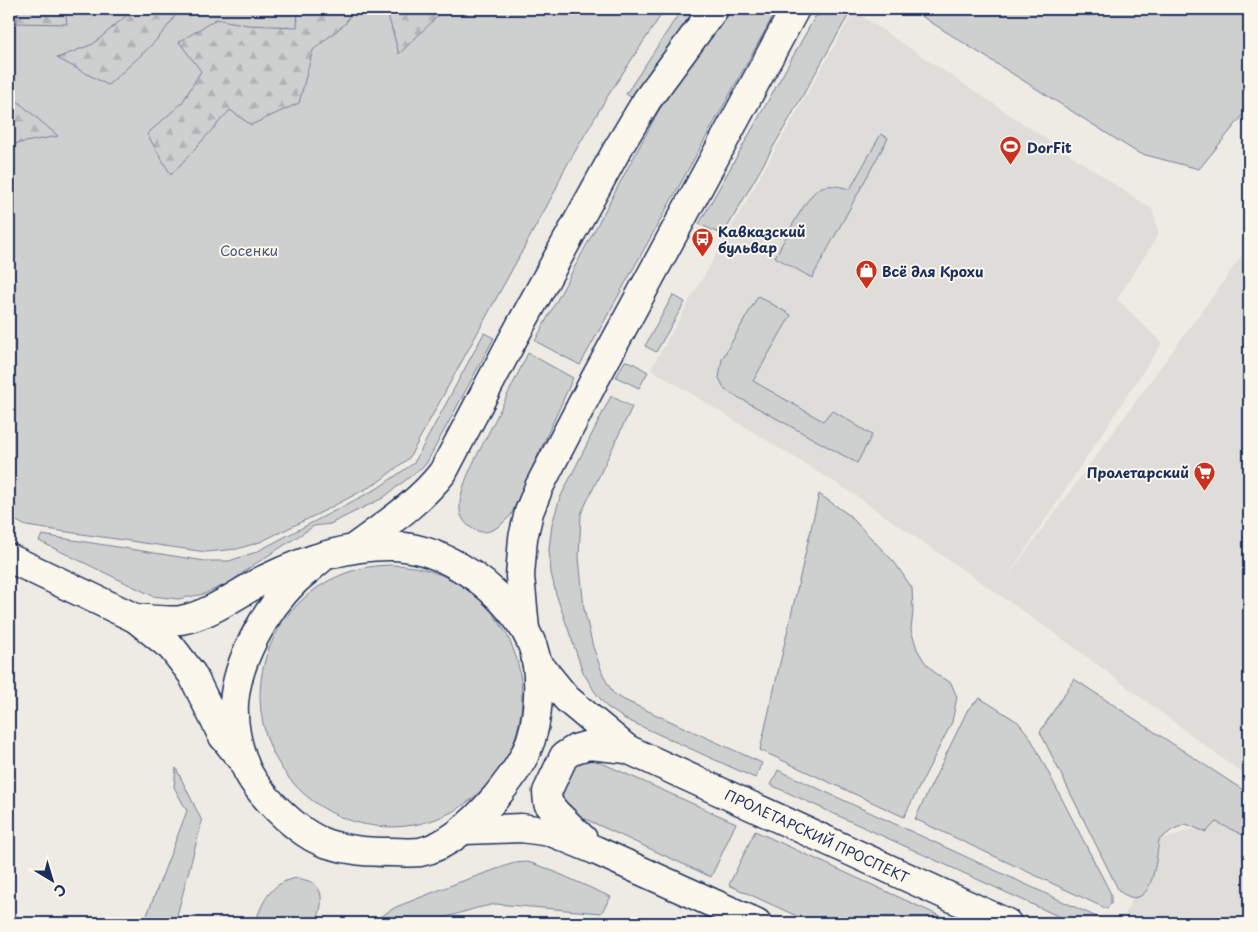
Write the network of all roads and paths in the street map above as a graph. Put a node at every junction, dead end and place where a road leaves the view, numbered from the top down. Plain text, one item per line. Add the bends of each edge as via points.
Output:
1 (714, 9) edge
2 (795, 9) edge
3 (354, 548) junction
4 (9, 558) edge
5 (323, 558) junction
6 (135, 618) junction
7 (525, 629) junction
8 (536, 661) junction
9 (627, 749) junction
10 (243, 761) junction
11 (464, 830) junction
12 (595, 850) junction
13 (757, 923) edge
14 (1007, 923) edge

1 - 3 main road via 647,100 617,150 443,472 419,499
2 - 7 main road via 538,487 523,538 520,576
3 - 5 main road
3 - 7 main road via 390,546 418,549 460,567 504,600
4 - 6 main road
5 - 6 main road via 290,567 212,610 180,620
5 - 10 main road via 295,581 274,605 240,672 234,702
6 - 10 main road via 182,660 222,735
7 - 8 main road
8 - 9 main road, ПРОЛЕТАРСКИЙ ПРОСПЕКТ via 567,699
8 - 11 main road via 537,710 528,748 502,789
9 - 12 main road, ПРОЛЕТАРСКИЙ ПРОСПЕКТ via 589,745 575,749 564,756 548,792 548,803 556,813
9 - 14 main road, ПРОЛЕТАРСКИЙ ПРОСПЕКТ
10 - 11 main road via 253,780 281,812 299,829 325,844 361,852 420,852
11 - 12 main road, ПРОЛЕТАРСКИЙ ПРОСПЕКТ via 521,828 551,832
12 - 13 main road, ПРОЛЕТАРСКИЙ ПРОСПЕКТ

